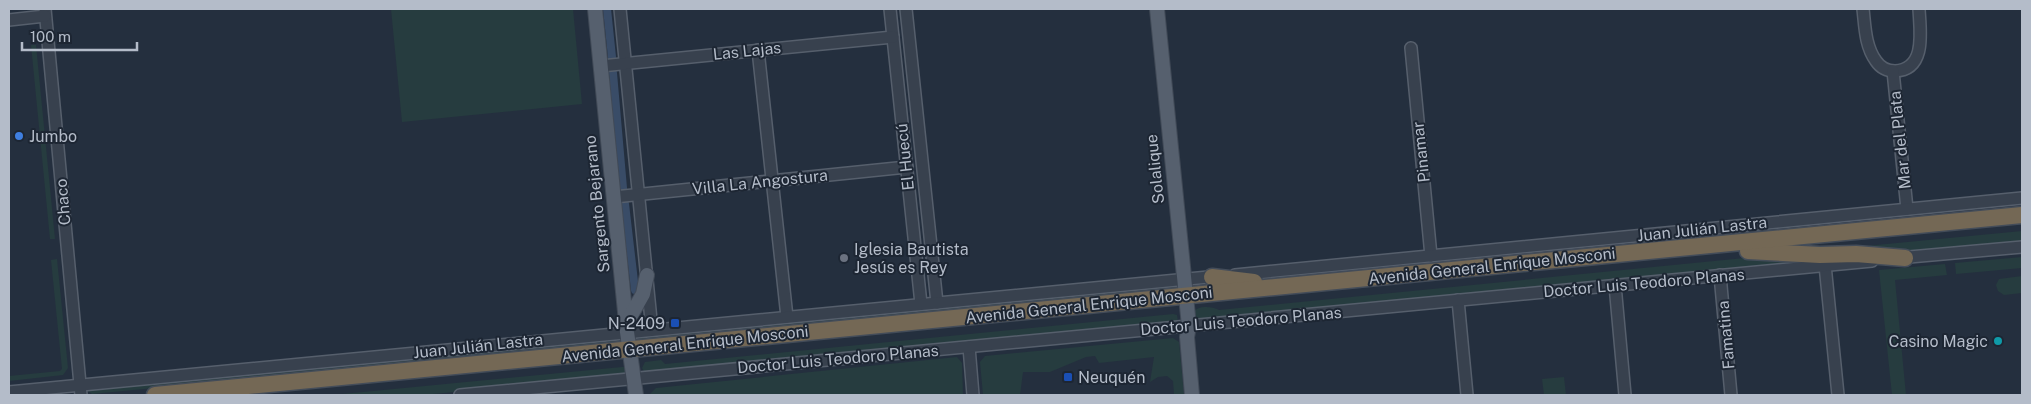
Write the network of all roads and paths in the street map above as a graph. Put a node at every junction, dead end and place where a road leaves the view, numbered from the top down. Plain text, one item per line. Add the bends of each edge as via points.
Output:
1 (595, 9) edge
2 (620, 9) edge
3 (890, 9) edge
4 (906, 9) edge
5 (1157, 9) edge
6 (1864, 9) edge
7 (1919, 9) edge
8 (45, 12) edge
9 (9, 20) edge
10 (893, 37) junction
11 (1410, 48) dead end
12 (758, 50) junction
13 (625, 64) junction
14 (601, 66) junction
15 (1893, 71) junction
16 (907, 167) junction
17 (772, 181) junction
18 (639, 195) junction
19 (614, 197) junction
20 (2022, 198) edge
21 (1907, 209) junction
22 (2022, 215) edge
23 (2022, 224) edge
24 (2022, 247) edge
25 (1748, 251) junction
26 (1431, 256) junction
27 (1905, 258) junction
28 (1825, 265) junction
29 (647, 275) junction
30 (1720, 275) junction
31 (1212, 277) junction
32 (1301, 285) junction
33 (1615, 285) junction
34 (1185, 293) junction
35 (1458, 300) junction
36 (937, 303) junction
37 (921, 304) junction
38 (787, 317) junction
39 (1189, 326) junction
40 (627, 328) junction
41 (652, 330) junction
42 (969, 347) junction
43 (631, 354) junction
44 (635, 379) junction
45 (81, 390) edge
46 (9, 392) edge
47 (155, 395) edge
48 (251, 395) edge
49 (460, 395) edge
50 (636, 395) edge
51 (973, 395) edge
52 (1192, 395) edge
53 (1200, 395) edge
54 (1468, 395) edge
55 (1625, 395) edge
56 (1731, 395) edge
57 (1838, 395) edge

1 - 14 main road, Sargento Bejarano
2 - 13 street
3 - 10 street, El Huecú
4 - 36 street, El Huecú
5 - 34 main road, Solalique
6 - 15 street, Mar del Plata via 1870,51 1878,64
7 - 15 street, Mar del Plata via 1921,41 1918,55 1908,68
8 - 9 street
8 - 45 street, Chaco
10 - 12 street, Las Lajas
10 - 16 street, El Huecú
11 - 26 street, Pinamar
12 - 13 street, Las Lajas
12 - 17 street
13 - 14 street, Las Lajas
13 - 18 street
14 - 19 main road, Sargento Bejarano
15 - 21 street, Mar del Plata
16 - 17 street, Villa La Angostura
16 - 37 street, El Huecú
17 - 18 street, Villa La Angostura
17 - 38 street
18 - 19 street, Villa La Angostura
18 - 29 street
19 - 40 main road, Sargento Bejarano
20 - 21 street, Juan Julián Lastra
21 - 26 street, Juan Julián Lastra
22 - 32 highway, Avenida General Enrique Mosconi
23 - 25 highway, Avenida General Enrique Mosconi
24 - 27 street, Doctor Luis Teodoro Planas
25 - 27 highway
25 - 34 highway, Avenida General Enrique Mosconi
26 - 31 street, Juan Julián Lastra
27 - 28 street, Doctor Luis Teodoro Planas
28 - 30 street, Doctor Luis Teodoro Planas
28 - 57 street
29 - 40 main road via 643,294
29 - 41 street
30 - 33 street, Doctor Luis Teodoro Planas
30 - 56 street, Famatina
31 - 32 highway
31 - 34 street, Juan Julián Lastra
32 - 34 highway, Avenida General Enrique Mosconi
33 - 35 street, Doctor Luis Teodoro Planas
33 - 55 street
34 - 36 street, Juan Julián Lastra
34 - 39 main road, Solalique
34 - 43 highway, Avenida General Enrique Mosconi
35 - 39 street, Doctor Luis Teodoro Planas
35 - 54 street
36 - 37 street, Juan Julián Lastra
37 - 38 street, Juan Julián Lastra
38 - 41 street, Juan Julián Lastra
39 - 42 street, Doctor Luis Teodoro Planas
39 - 52 main road, Solalique
39 - 53 main road, Solalique via 1194,337
40 - 41 street, Juan Julián Lastra
40 - 43 main road, Sargento Bejarano
40 - 45 street, Juan Julián Lastra
42 - 44 street, Doctor Luis Teodoro Planas
42 - 51 street
43 - 44 main road, Sargento Bejarano
43 - 47 highway, Avenida General Enrique Mosconi
43 - 48 highway, Avenida General Enrique Mosconi
44 - 49 street, Doctor Luis Teodoro Planas
44 - 50 main road, Sargento Bejarano
45 - 46 street, Juan Julián Lastra

